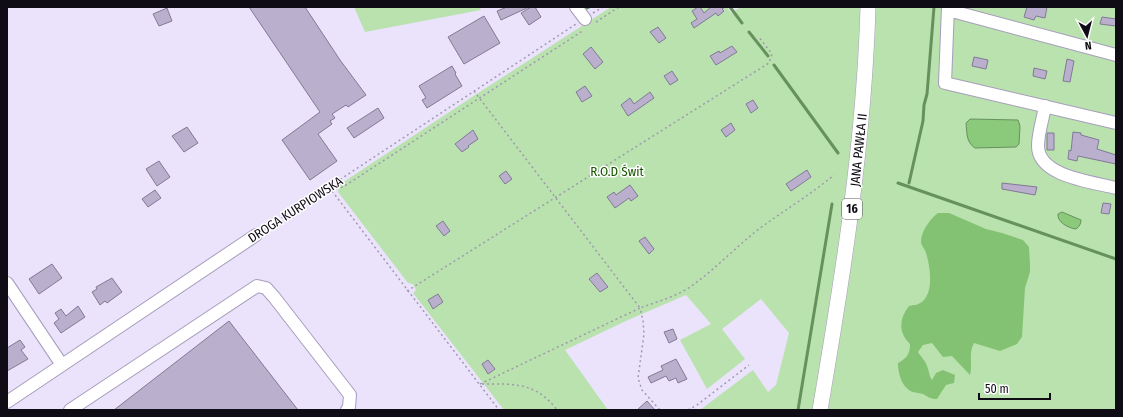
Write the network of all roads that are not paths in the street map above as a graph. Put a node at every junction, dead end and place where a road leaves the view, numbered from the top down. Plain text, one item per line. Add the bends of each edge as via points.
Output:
1 (576, 7) edge
2 (868, 7) edge
3 (948, 9) edge
4 (588, 24) road end
5 (1116, 55) edge
6 (1045, 106) junction
7 (1116, 123) edge
8 (1116, 188) edge
9 (256, 234) road end
10 (7, 283) edge
11 (62, 365) junction
12 (7, 402) edge
13 (70, 410) edge
14 (347, 410) edge
15 (820, 410) edge

1 - 4 street
2 - 15 main road, JANA PAWŁA II / 16 via 865,82 855,185
3 - 5 street
3 - 6 street via 945,83
6 - 7 street
6 - 8 street via 1038,147 1040,157 1050,168 1062,174
9 - 11 street, DROGA KURPIOWSKA
10 - 11 street
11 - 12 street, DROGA KURPIOWSKA
13 - 14 street via 257,286 266,288 274,297 350,395

